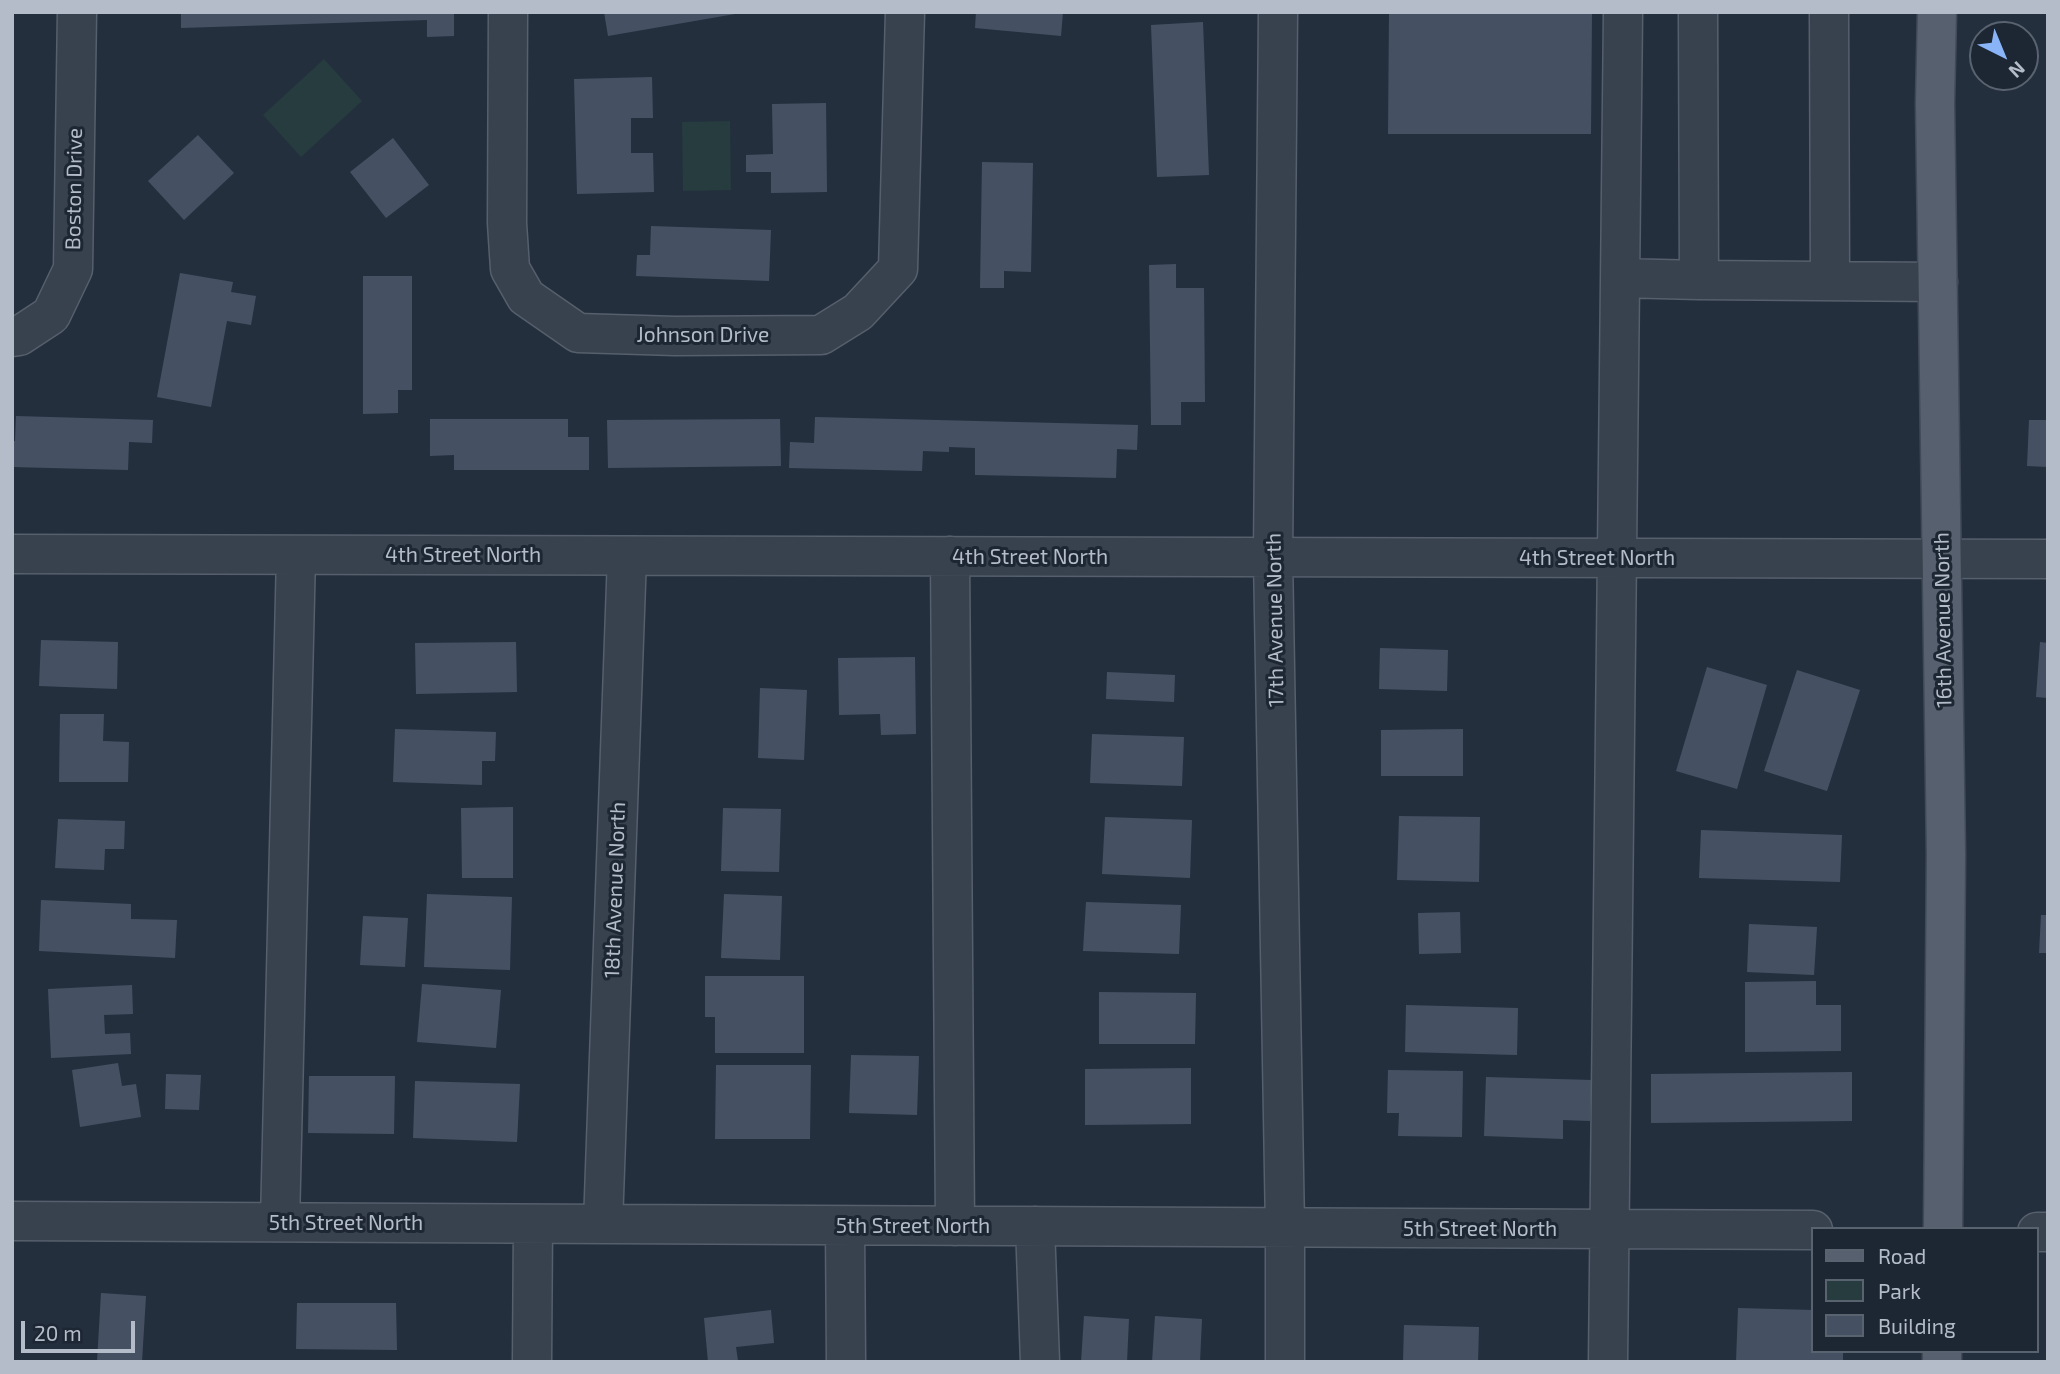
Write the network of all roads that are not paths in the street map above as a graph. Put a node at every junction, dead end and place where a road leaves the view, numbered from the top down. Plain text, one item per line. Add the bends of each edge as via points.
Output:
1 (77, 12) edge
2 (508, 12) edge
3 (905, 12) edge
4 (1278, 12) edge
5 (1623, 12) edge
6 (1698, 12) edge
7 (1829, 12) edge
8 (1937, 12) edge
9 (1620, 278) junction
10 (1699, 280) junction
11 (1830, 281) junction
12 (1938, 282) junction
13 (12, 337) edge
14 (12, 554) edge
15 (296, 555) junction
16 (627, 556) junction
17 (950, 556) junction
18 (1273, 557) junction
19 (1617, 558) junction
20 (1942, 559) junction
21 (2048, 559) edge
22 (12, 1221) edge
23 (280, 1222) junction
24 (533, 1224) junction
25 (603, 1224) junction
26 (845, 1226) junction
27 (955, 1226) junction
28 (1035, 1226) junction
29 (1943, 1227) edge
30 (1285, 1228) junction
31 (1609, 1229) junction
32 (1812, 1230) edge
33 (532, 1362) edge
34 (846, 1362) edge
35 (1040, 1362) edge
36 (1285, 1362) edge
37 (1608, 1362) edge

1 - 13 street, Boston Drive via 73,269 51,315
2 - 3 street, Johnson Drive via 510,269 526,297 578,333 675,336 821,335 858,312 898,269
4 - 18 street, 17th Avenue North
5 - 9 street
6 - 10 street
7 - 11 street
8 - 12 main road, 16th Avenue North
9 - 10 street
9 - 19 street
10 - 11 street
11 - 12 street
12 - 20 main road, 16th Avenue North
14 - 15 street, 4th Street North
15 - 16 street, 4th Street North
15 - 23 street
16 - 17 street, 4th Street North
16 - 25 street, 18th Avenue North
17 - 18 street, 4th Street North
17 - 27 street
18 - 19 street, 4th Street North
18 - 30 street, 17th Avenue North
19 - 20 street, 4th Street North
19 - 31 street
20 - 21 street, 4th Street North
20 - 29 main road, 16th Avenue North
22 - 23 street, 5th Street North
23 - 24 street, 5th Street North
24 - 25 street, 5th Street North
24 - 33 street
25 - 26 street, 5th Street North
26 - 27 street, 5th Street North
26 - 34 street
27 - 28 street, 5th Street North
28 - 30 street, 5th Street North
28 - 35 street
30 - 31 street, 5th Street North
30 - 36 street, 17th Avenue North
31 - 32 street, 5th Street North
31 - 37 street

